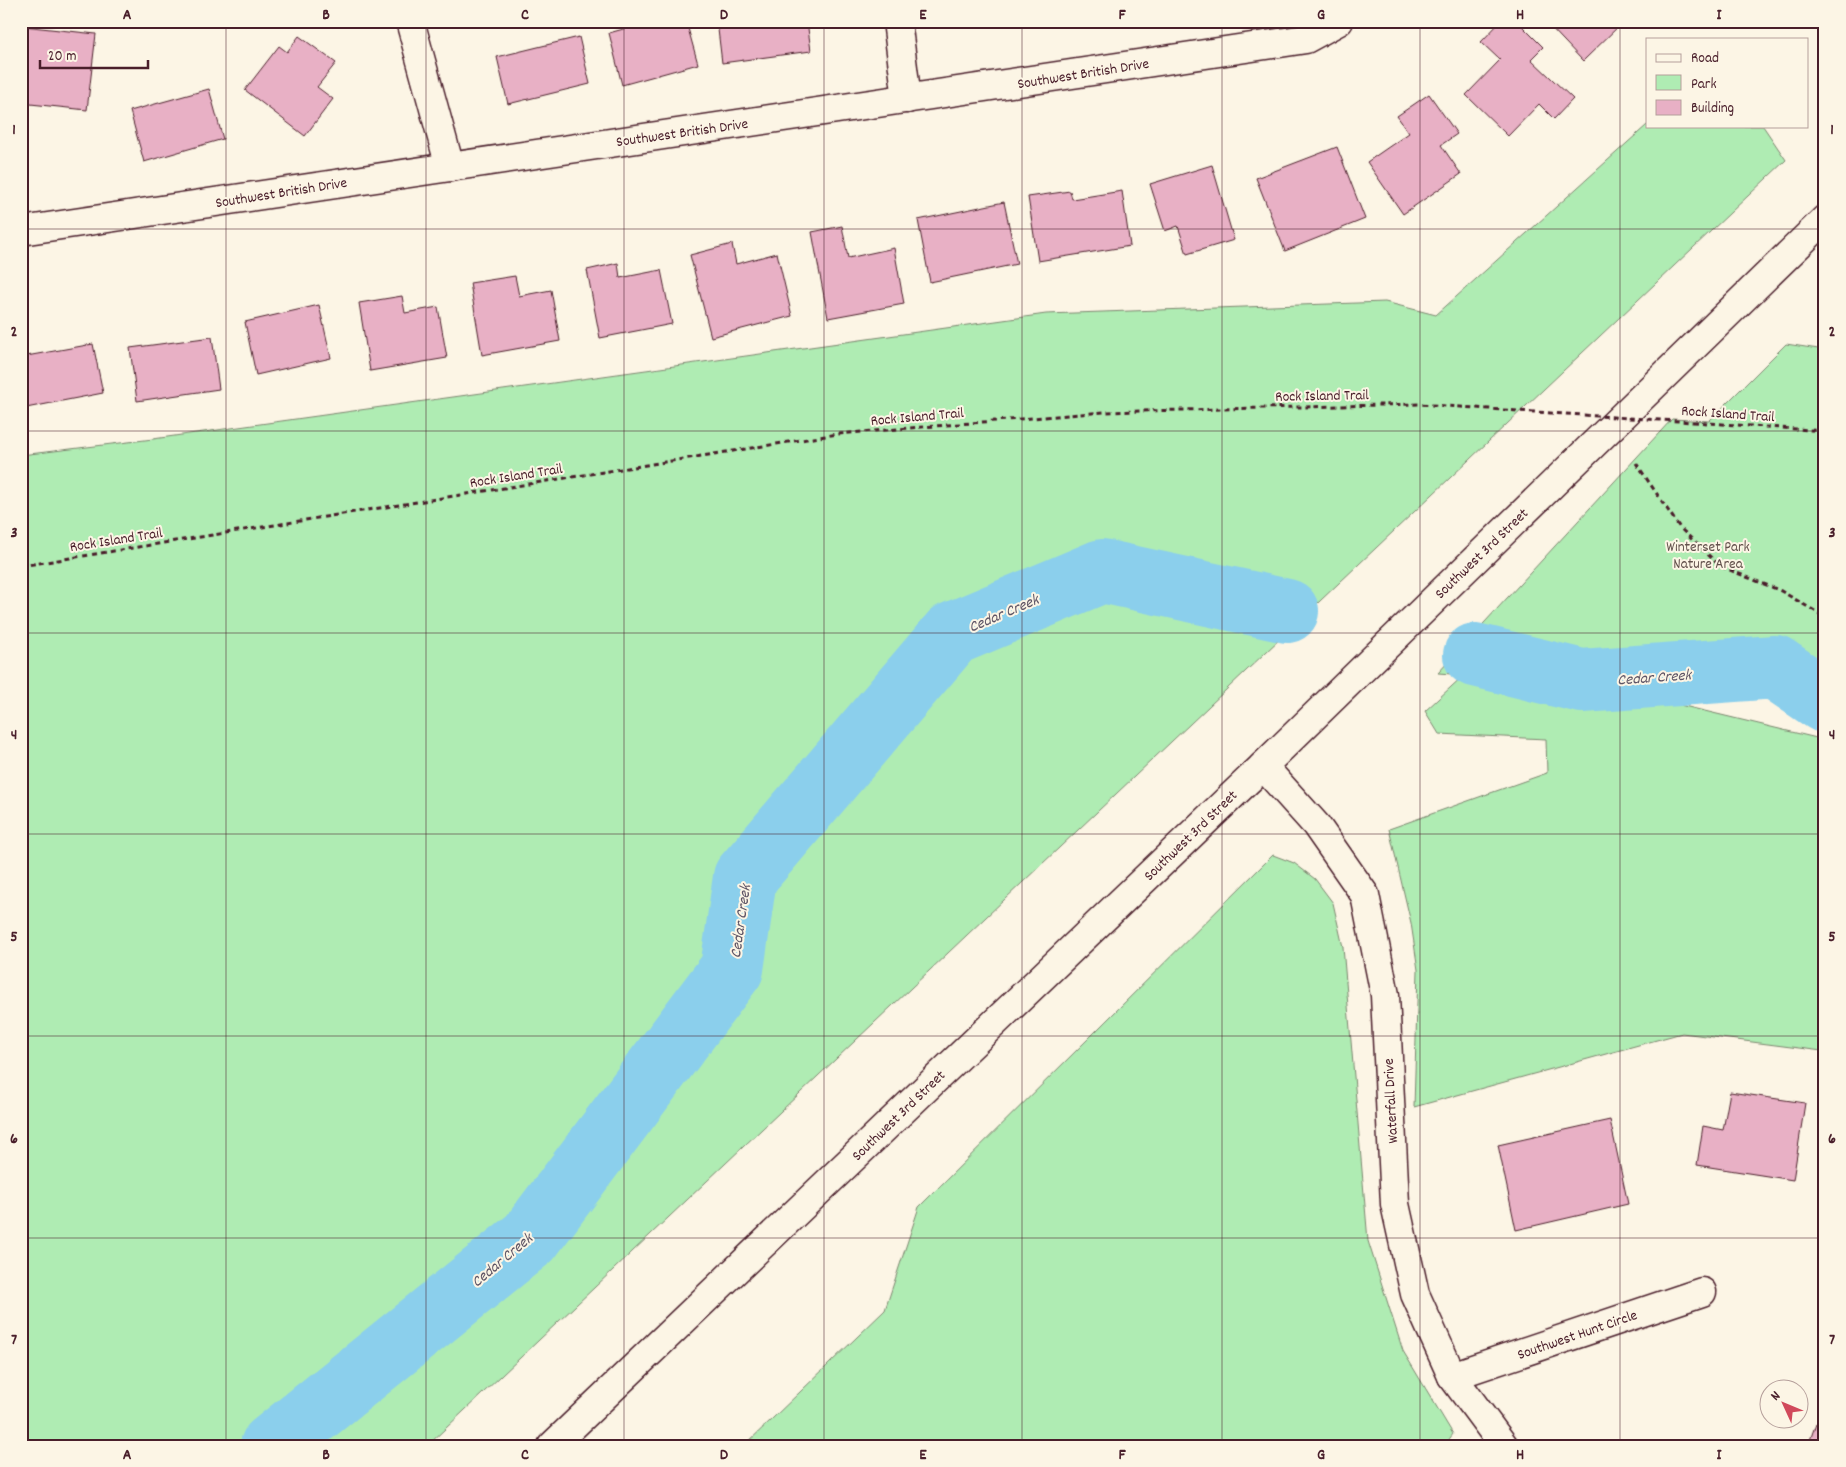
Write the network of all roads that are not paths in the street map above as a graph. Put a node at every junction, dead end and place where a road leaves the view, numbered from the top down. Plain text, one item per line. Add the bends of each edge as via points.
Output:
1 (410, 21) edge
2 (898, 21) edge
3 (1339, 21) edge
4 (907, 99) junction
5 (450, 167) junction
6 (1825, 219) edge
7 (21, 232) edge
8 (1263, 766) junction
9 (1702, 1292) dead end
10 (1452, 1376) junction
11 (552, 1446) edge
12 (1504, 1446) edge

1 - 5 street
2 - 4 street
3 - 4 street, Southwest British Drive via 1306,39
4 - 5 street, Southwest British Drive
5 - 7 street, Southwest British Drive
6 - 8 street, Southwest 3rd Street
8 - 10 street, Waterfall Drive via 1316,825 1365,895 1385,995 1395,1204 1415,1294
8 - 11 street, Southwest 3rd Street
9 - 10 street, Southwest Hunt Circle
10 - 12 street, Waterfall Drive

